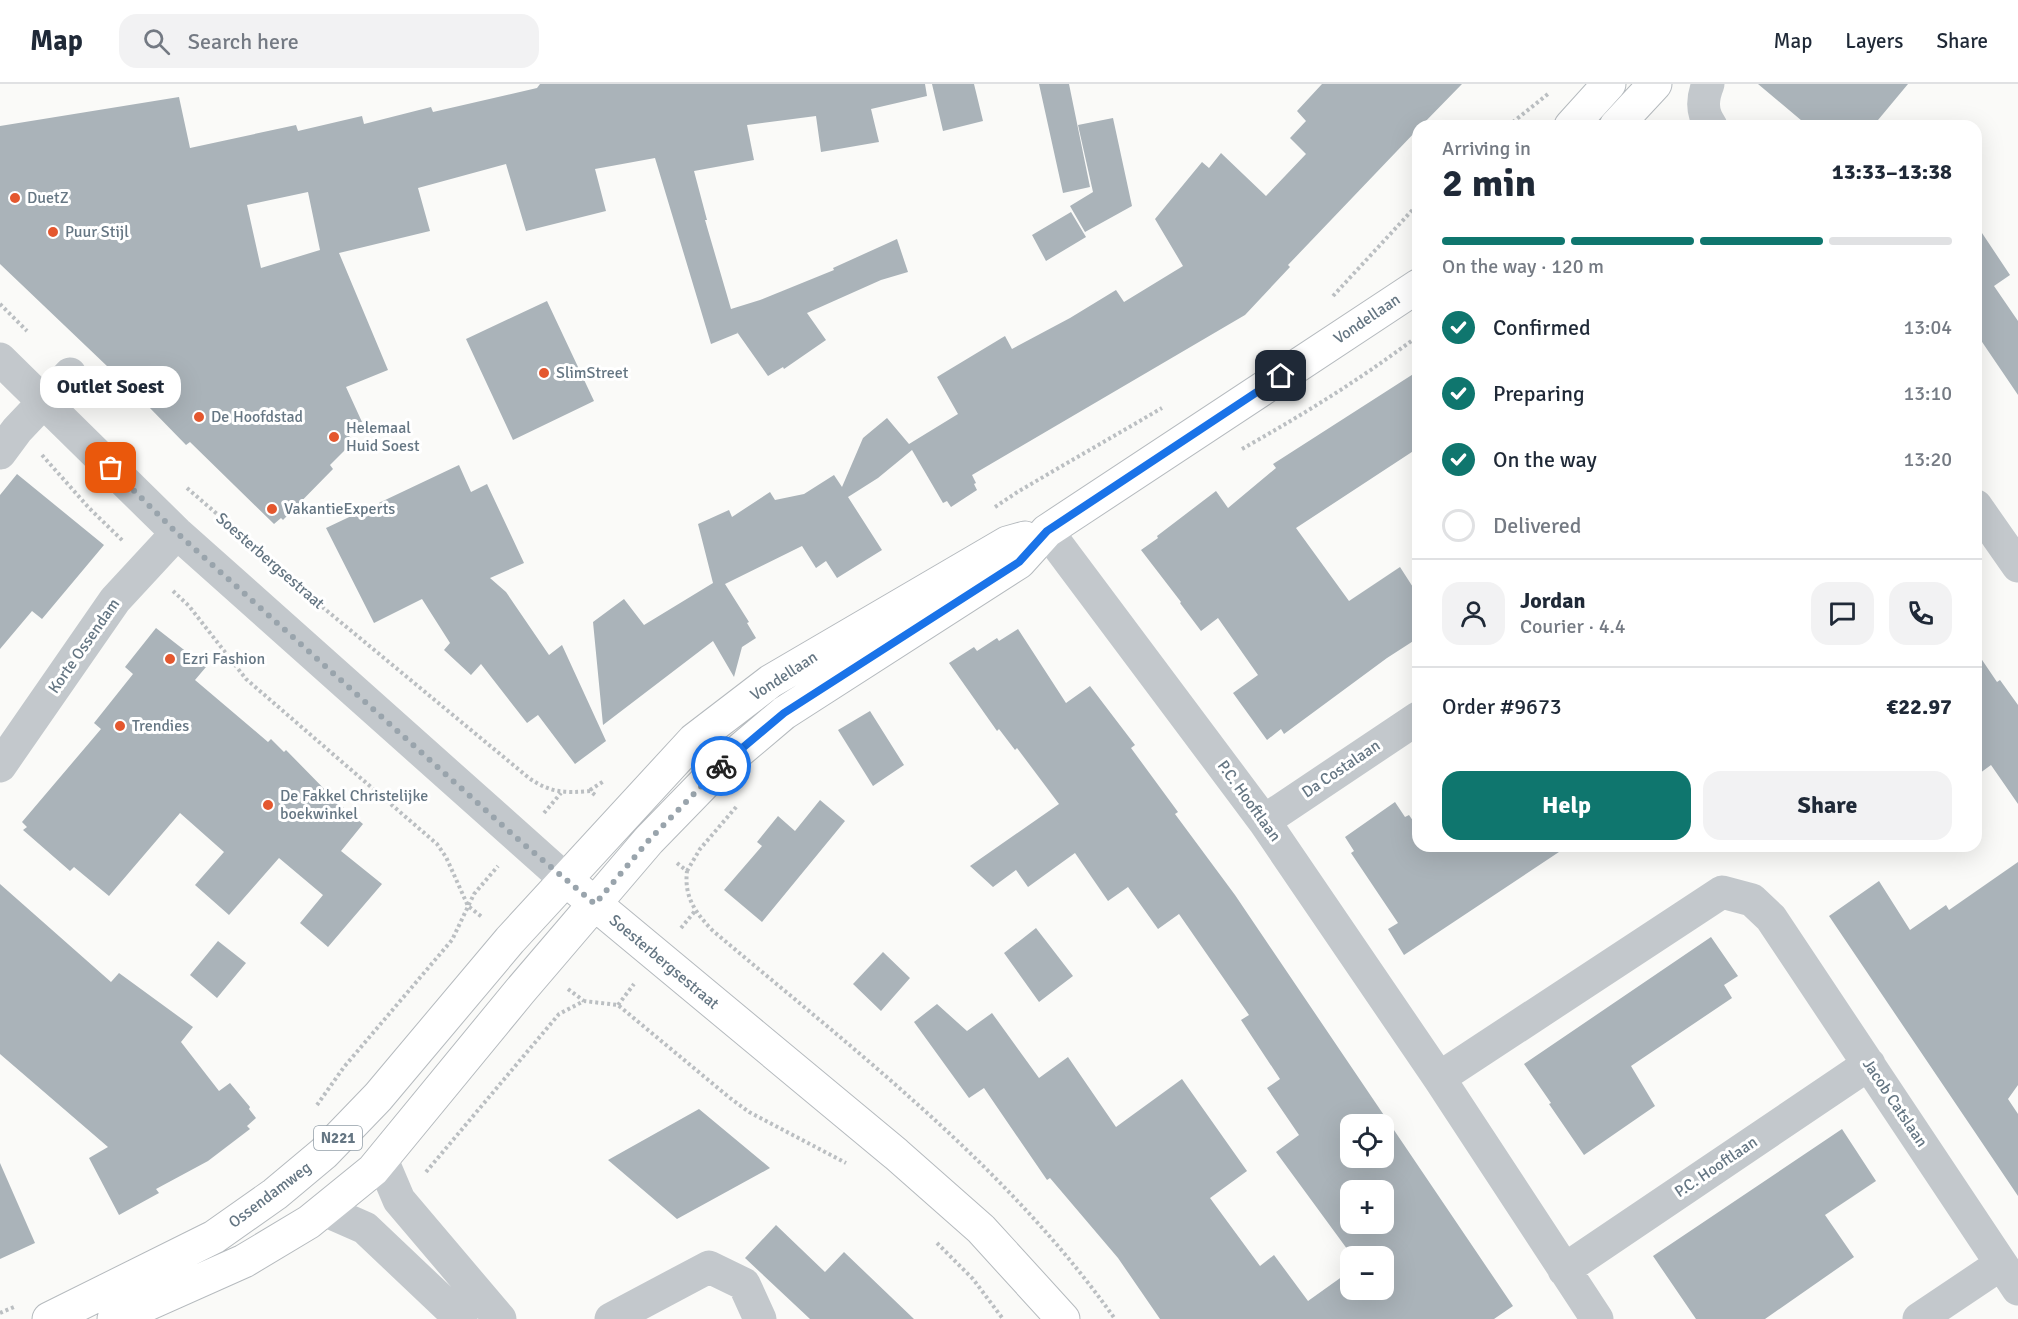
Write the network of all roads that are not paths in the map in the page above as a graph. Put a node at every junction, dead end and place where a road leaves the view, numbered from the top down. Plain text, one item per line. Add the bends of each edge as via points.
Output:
1 (1609, 84) edge
2 (1655, 84) edge
3 (1708, 84) edge
4 (1576, 120) edge
5 (1622, 120) edge
6 (1708, 120) edge
7 (1412, 290) edge
8 (0, 359) edge
9 (70, 374) dead end
10 (44, 402) junction
11 (9, 442) edge
12 (1982, 515) edge
13 (1047, 531) junction
14 (177, 533) junction
15 (2018, 566) edge
16 (1412, 722) edge
17 (0, 766) edge
18 (1264, 820) junction
19 (565, 879) junction
20 (595, 904) junction
21 (1869, 1064) junction
22 (1439, 1078) junction
23 (382, 1160) junction
24 (324, 1210) junction
25 (1564, 1270) junction
26 (2009, 1276) edge
27 (49, 1319) edge
28 (114, 1319) edge
29 (461, 1319) edge
30 (500, 1319) edge
31 (611, 1319) edge
32 (760, 1319) edge
33 (1063, 1319) edge
34 (1597, 1319) edge
35 (1918, 1319) edge

1 - 4 main road
2 - 5 main road
3 - 6 street via 1702,101
7 - 13 main road, Vondellaan / N221
8 - 10 street, Soesterbergsestraat
9 - 10 street
10 - 11 street
10 - 14 street, Soesterbergsestraat
12 - 15 street
13 - 18 street, P.C. Hooftlaan
13 - 19 main road, Vondellaan / N221 via 1007,543 771,681 694,740
13 - 20 main road, Vondellaan / N221 via 1019,562 784,713 720,766
14 - 17 street, Korte Ossendam via 115,600
14 - 19 street, Soesterbergsestraat
16 - 18 street, Da Costalaan
18 - 22 street, P.C. Hooftlaan
19 - 20 main road, Soesterbergsestraat
19 - 27 main road, Ossendamweg / N221 via 378,1097 324,1153 276,1194 214,1237
20 - 23 main road, N221
20 - 33 main road, Soesterbergsestraat via 981,1229
21 - 22 street, Jacob Catslaan via 1771,918 1752,900 1722,892
21 - 25 street, P.C. Hooftlaan
21 - 26 street, Jacob Catslaan
22 - 25 street, P.C. Hooftlaan
23 - 24 main road, N221
23 - 30 street via 399,1200
24 - 28 main road, N221 via 244,1261
24 - 29 street via 365,1228
25 - 34 street, P.C. Hooftlaan
26 - 35 street
31 - 32 street via 709,1267 744,1284

